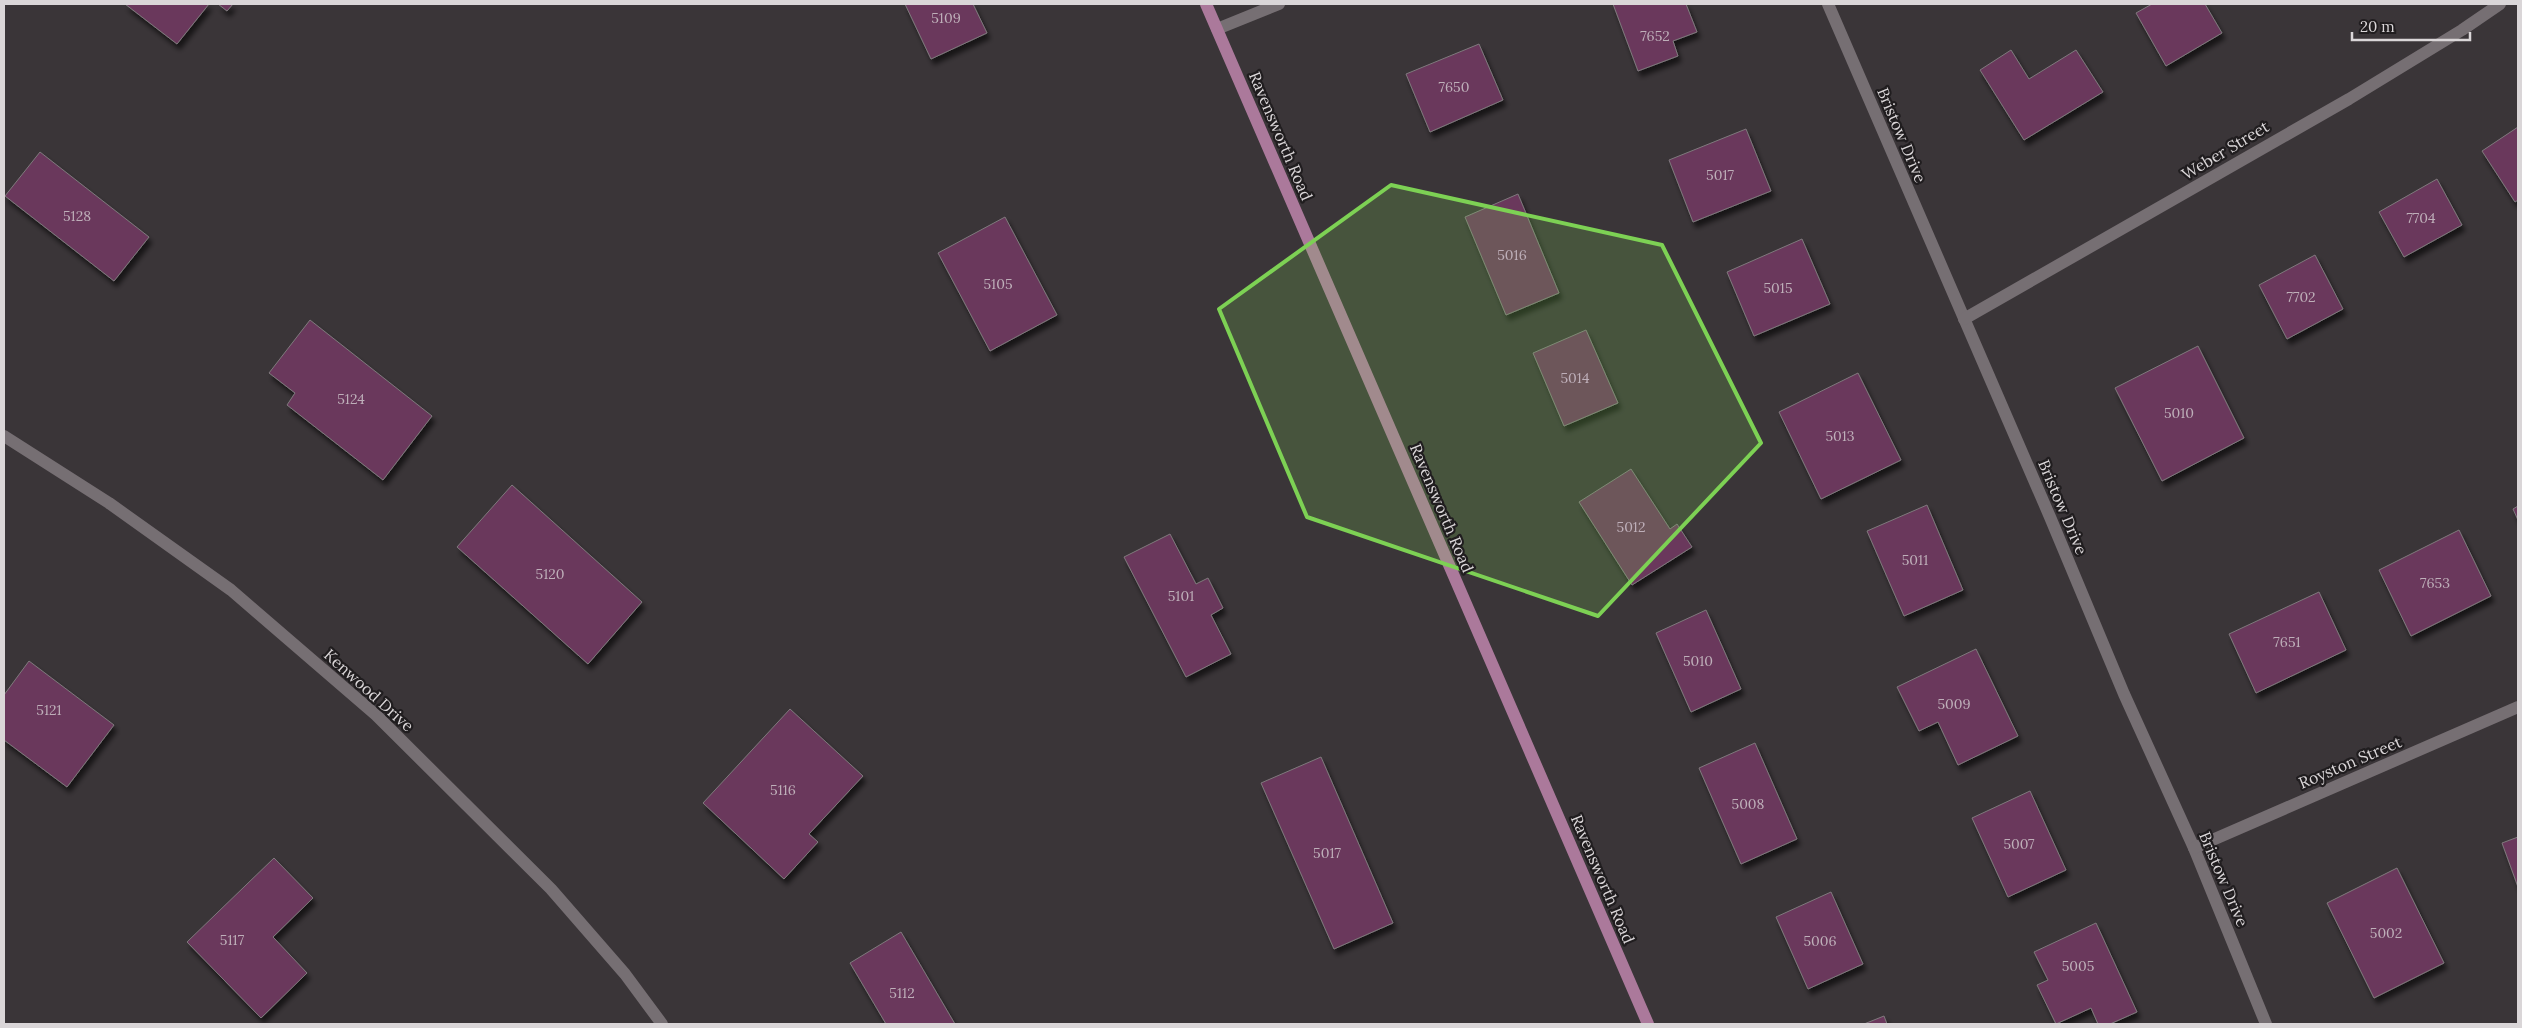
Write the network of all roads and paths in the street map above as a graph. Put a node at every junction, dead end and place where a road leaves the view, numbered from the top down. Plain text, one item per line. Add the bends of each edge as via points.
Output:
1 (1206, 4) edge
2 (1279, 4) edge
3 (1828, 4) edge
4 (2500, 4) edge
5 (1217, 29) junction
6 (1964, 319) junction
7 (4, 436) edge
8 (2518, 707) edge
9 (2194, 848) junction
10 (662, 1024) edge
11 (1648, 1024) edge
12 (2266, 1024) edge

1 - 5 main road, Ravensworth Road
2 - 5 street
3 - 6 street, Bristow Drive
4 - 6 street, Weber Street via 2348,99
5 - 11 main road, Ravensworth Road
6 - 9 street, Bristow Drive via 2124,694
7 - 10 street, Kenwood Drive via 109,503 231,590 376,715 551,890 625,974
8 - 9 street, Royston Street
9 - 12 street, Bristow Drive

